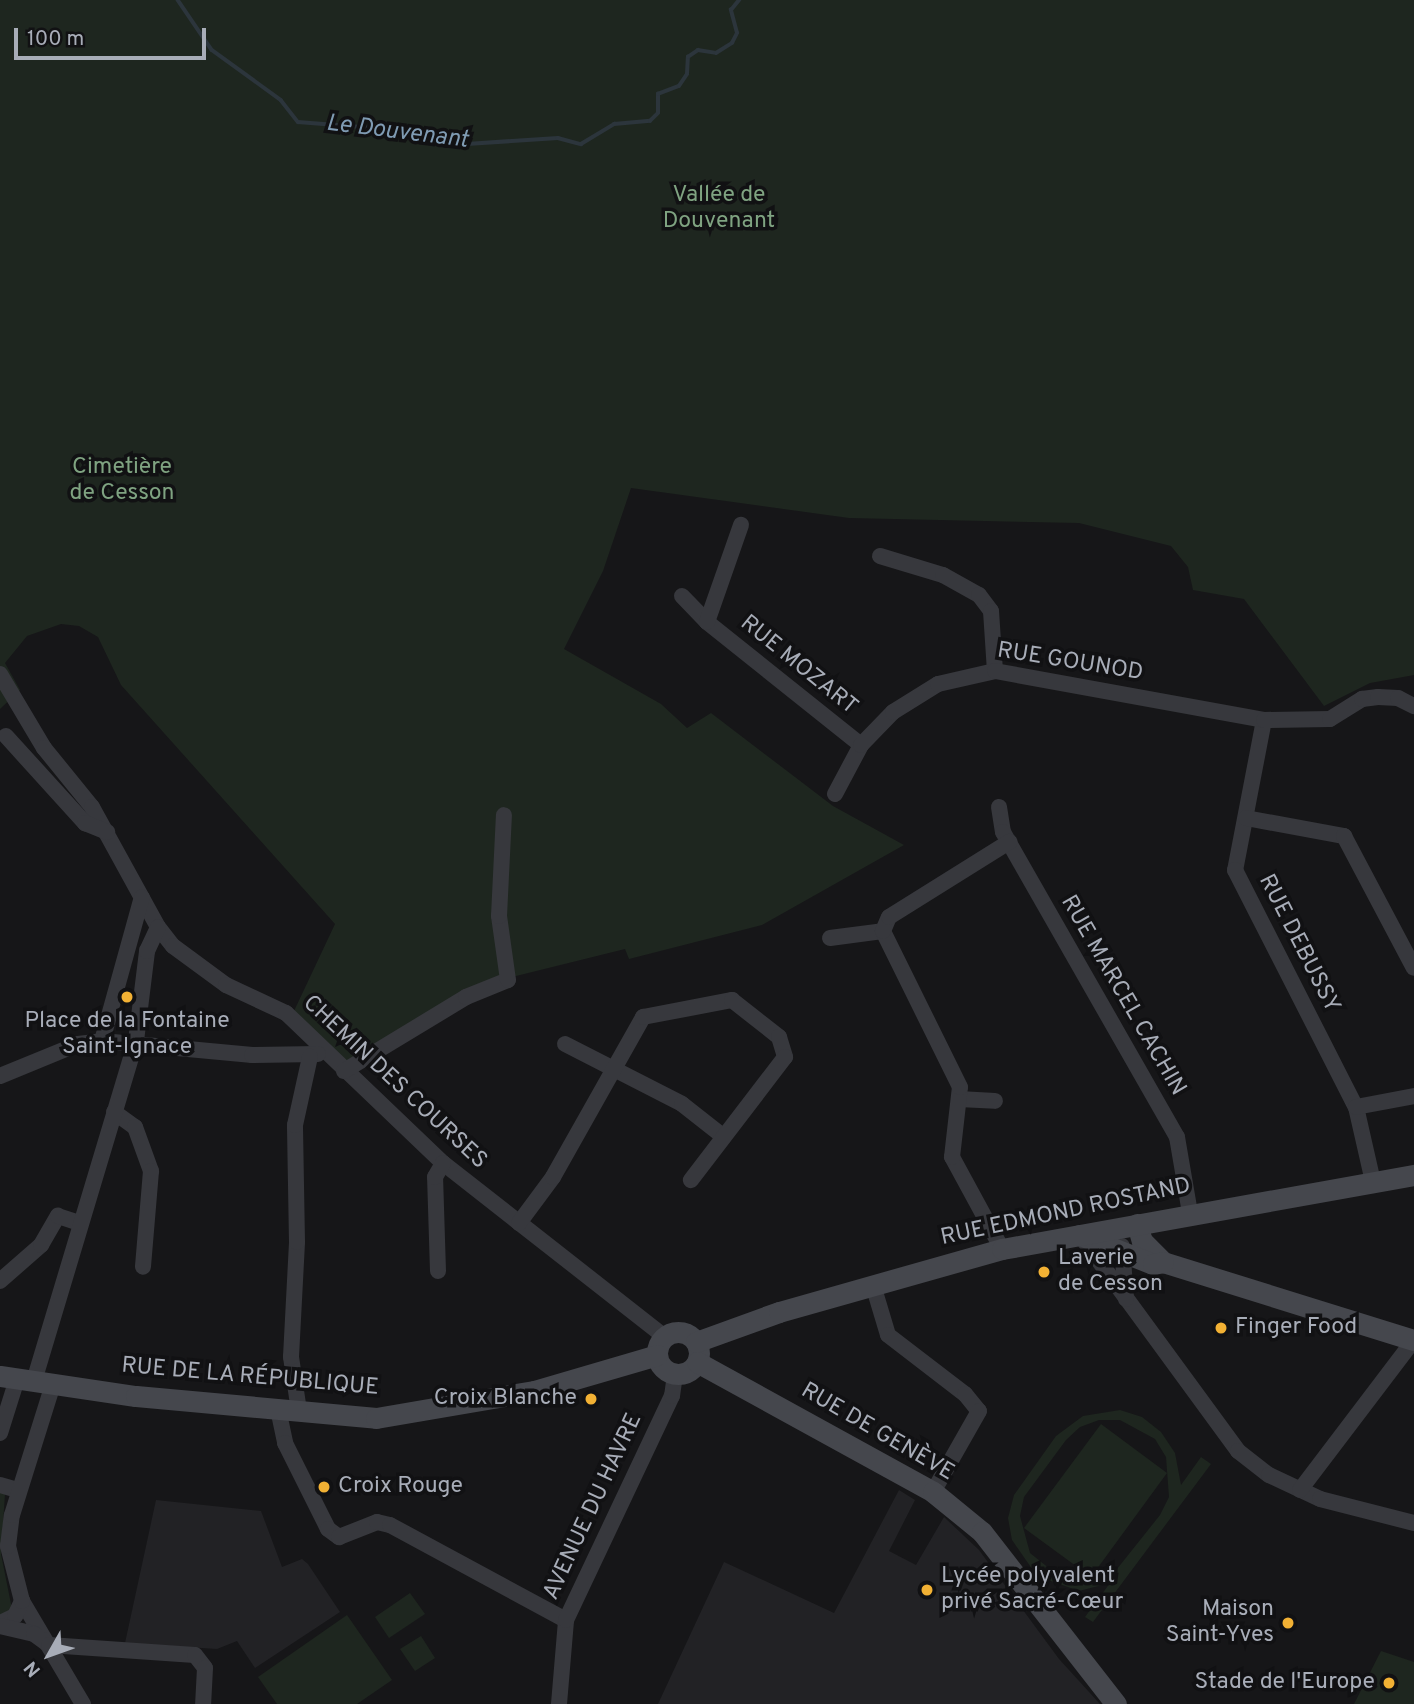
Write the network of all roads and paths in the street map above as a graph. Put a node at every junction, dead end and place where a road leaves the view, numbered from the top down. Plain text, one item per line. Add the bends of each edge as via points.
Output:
1 (741, 525) dead end
2 (880, 556) dead end
3 (682, 596) dead end
4 (707, 622) junction
5 (995, 671) junction
6 (0, 674) edge
7 (1414, 706) edge
8 (1264, 720) junction
9 (6, 736) dead end
10 (861, 746) junction
11 (835, 794) dead end
12 (999, 807) dead end
13 (504, 816) dead end
14 (1245, 818) junction
15 (107, 832) junction
16 (1009, 842) junction
17 (142, 897) junction
18 (158, 927) junction
19 (883, 931) junction
20 (830, 938) dead end
21 (1414, 968) edge
22 (102, 1041) junction
23 (136, 1041) junction
24 (565, 1044) dead end
25 (316, 1054) junction
26 (614, 1066) junction
27 (344, 1071) junction
28 (0, 1076) edge
29 (1414, 1096) edge
30 (958, 1099) junction
31 (995, 1101) dead end
32 (1356, 1107) junction
33 (114, 1112) junction
34 (724, 1137) junction
35 (443, 1163) junction
36 (1414, 1175) edge
37 (691, 1180) dead end
38 (1373, 1182) junction
39 (1190, 1213) junction
40 (79, 1223) junction
41 (519, 1223) junction
42 (1127, 1226) junction
43 (1080, 1235) junction
44 (1002, 1249) junction
45 (1124, 1254) junction
46 (1163, 1262) junction
47 (143, 1267) dead end
48 (438, 1272) dead end
49 (0, 1281) edge
50 (873, 1285) junction
51 (1125, 1299) junction
52 (1414, 1340) edge
53 (661, 1346) junction
54 (697, 1352) junction
55 (676, 1374) junction
56 (26, 1380) edge
57 (289, 1410) junction
58 (0, 1433) edge
59 (0, 1485) edge
60 (17, 1490) junction
61 (1300, 1490) junction
62 (933, 1492) junction
63 (1414, 1523) edge
64 (22, 1601) junction
65 (566, 1620) junction
66 (0, 1624) edge
67 (49, 1645) junction
68 (554, 1701) edge
69 (83, 1704) edge
70 (204, 1704) edge
71 (1116, 1704) edge

1 - 4 street, RUE MOZART
2 - 5 street via 943,575 979,595 991,611
3 - 4 street, RUE MOZART
4 - 10 street, RUE MOZART
5 - 8 street, RUE GOUNOD
5 - 10 street, RUE GOUNOD via 938,684 913,696
6 - 15 street, CHEMIN DES COURSES via 44,748
7 - 8 street, RUE GOUNOD via 1398,698 1378,697 1362,699 1330,719
8 - 14 street, RUE DEBUSSY
9 - 15 street via 85,823
10 - 11 street, RUE GOUNOD
12 - 16 street, RUE MARCEL CACHIN
13 - 27 street via 499,916 508,980 466,997
14 - 21 street via 1344,836
14 - 32 street, RUE DEBUSSY via 1235,870
15 - 17 street, CHEMIN DES COURSES
16 - 19 street via 889,917
16 - 39 street, RUE MARCEL CACHIN via 1177,1137
17 - 18 street, CHEMIN DES COURSES
17 - 22 street
18 - 23 street via 147,951
18 - 25 street, CHEMIN DES COURSES via 189,961 226,985 286,1013
19 - 20 street
19 - 30 street via 960,1087
22 - 23 street
22 - 28 street via 78,1044
23 - 25 street
23 - 33 street
24 - 26 street
25 - 27 street, CHEMIN DES COURSES
25 - 57 street via 295,1125 297,1242
26 - 34 street via 682,1104
26 - 34 street via 643,1017 732,1000 779,1037 785,1057
26 - 41 street via 552,1177
27 - 35 street, CHEMIN DES COURSES
29 - 32 street
30 - 31 street
30 - 44 street via 952,1157
32 - 38 street, RUE DEBUSSY
33 - 40 street
33 - 47 street via 135,1127 151,1171
34 - 37 street
35 - 41 street, CHEMIN DES COURSES
35 - 48 street via 435,1177
36 - 38 street, RUE EDMOND ROSTAND
38 - 39 street, RUE EDMOND ROSTAND
39 - 42 street, RUE EDMOND ROSTAND
40 - 49 street via 58,1216 41,1245
40 - 56 street
41 - 53 street, CHEMIN DES COURSES
42 - 43 street, RUE EDMOND ROSTAND
42 - 45 street
42 - 46 street
43 - 44 street, RUE EDMOND ROSTAND
43 - 45 street
43 - 51 street
44 - 50 street, RUE EDMOND ROSTAND
45 - 46 street via 1153,1264
45 - 51 street
46 - 52 street
50 - 54 street, RUE EDMOND ROSTAND
50 - 62 street via 888,1335 965,1394 979,1411
51 - 61 street via 1238,1451 1269,1475
52 - 61 street
53 - 54 street via 682,1332
53 - 55 street via 665,1370
53 - 57 street, RUE DE LA RÉPUBLIQUE via 534,1391 402,1415 356,1418
54 - 55 street via 690,1370
54 - 62 street, RUE DE GENÈVE
55 - 65 street, AVENUE DU HAVRE via 673,1396
56 - 57 street, RUE DE LA RÉPUBLIQUE
56 - 58 street
56 - 60 street
57 - 65 street via 285,1443 328,1530 339,1536 377,1522 390,1525
59 - 60 street
60 - 64 street via 8,1546
61 - 63 street
62 - 71 street, RUE DE GENÈVE via 982,1532
64 - 66 street via 15,1616
64 - 67 street
65 - 68 street, AVENUE DU HAVRE
66 - 67 street via 34,1634
67 - 69 street
67 - 70 street via 195,1655 205,1668

